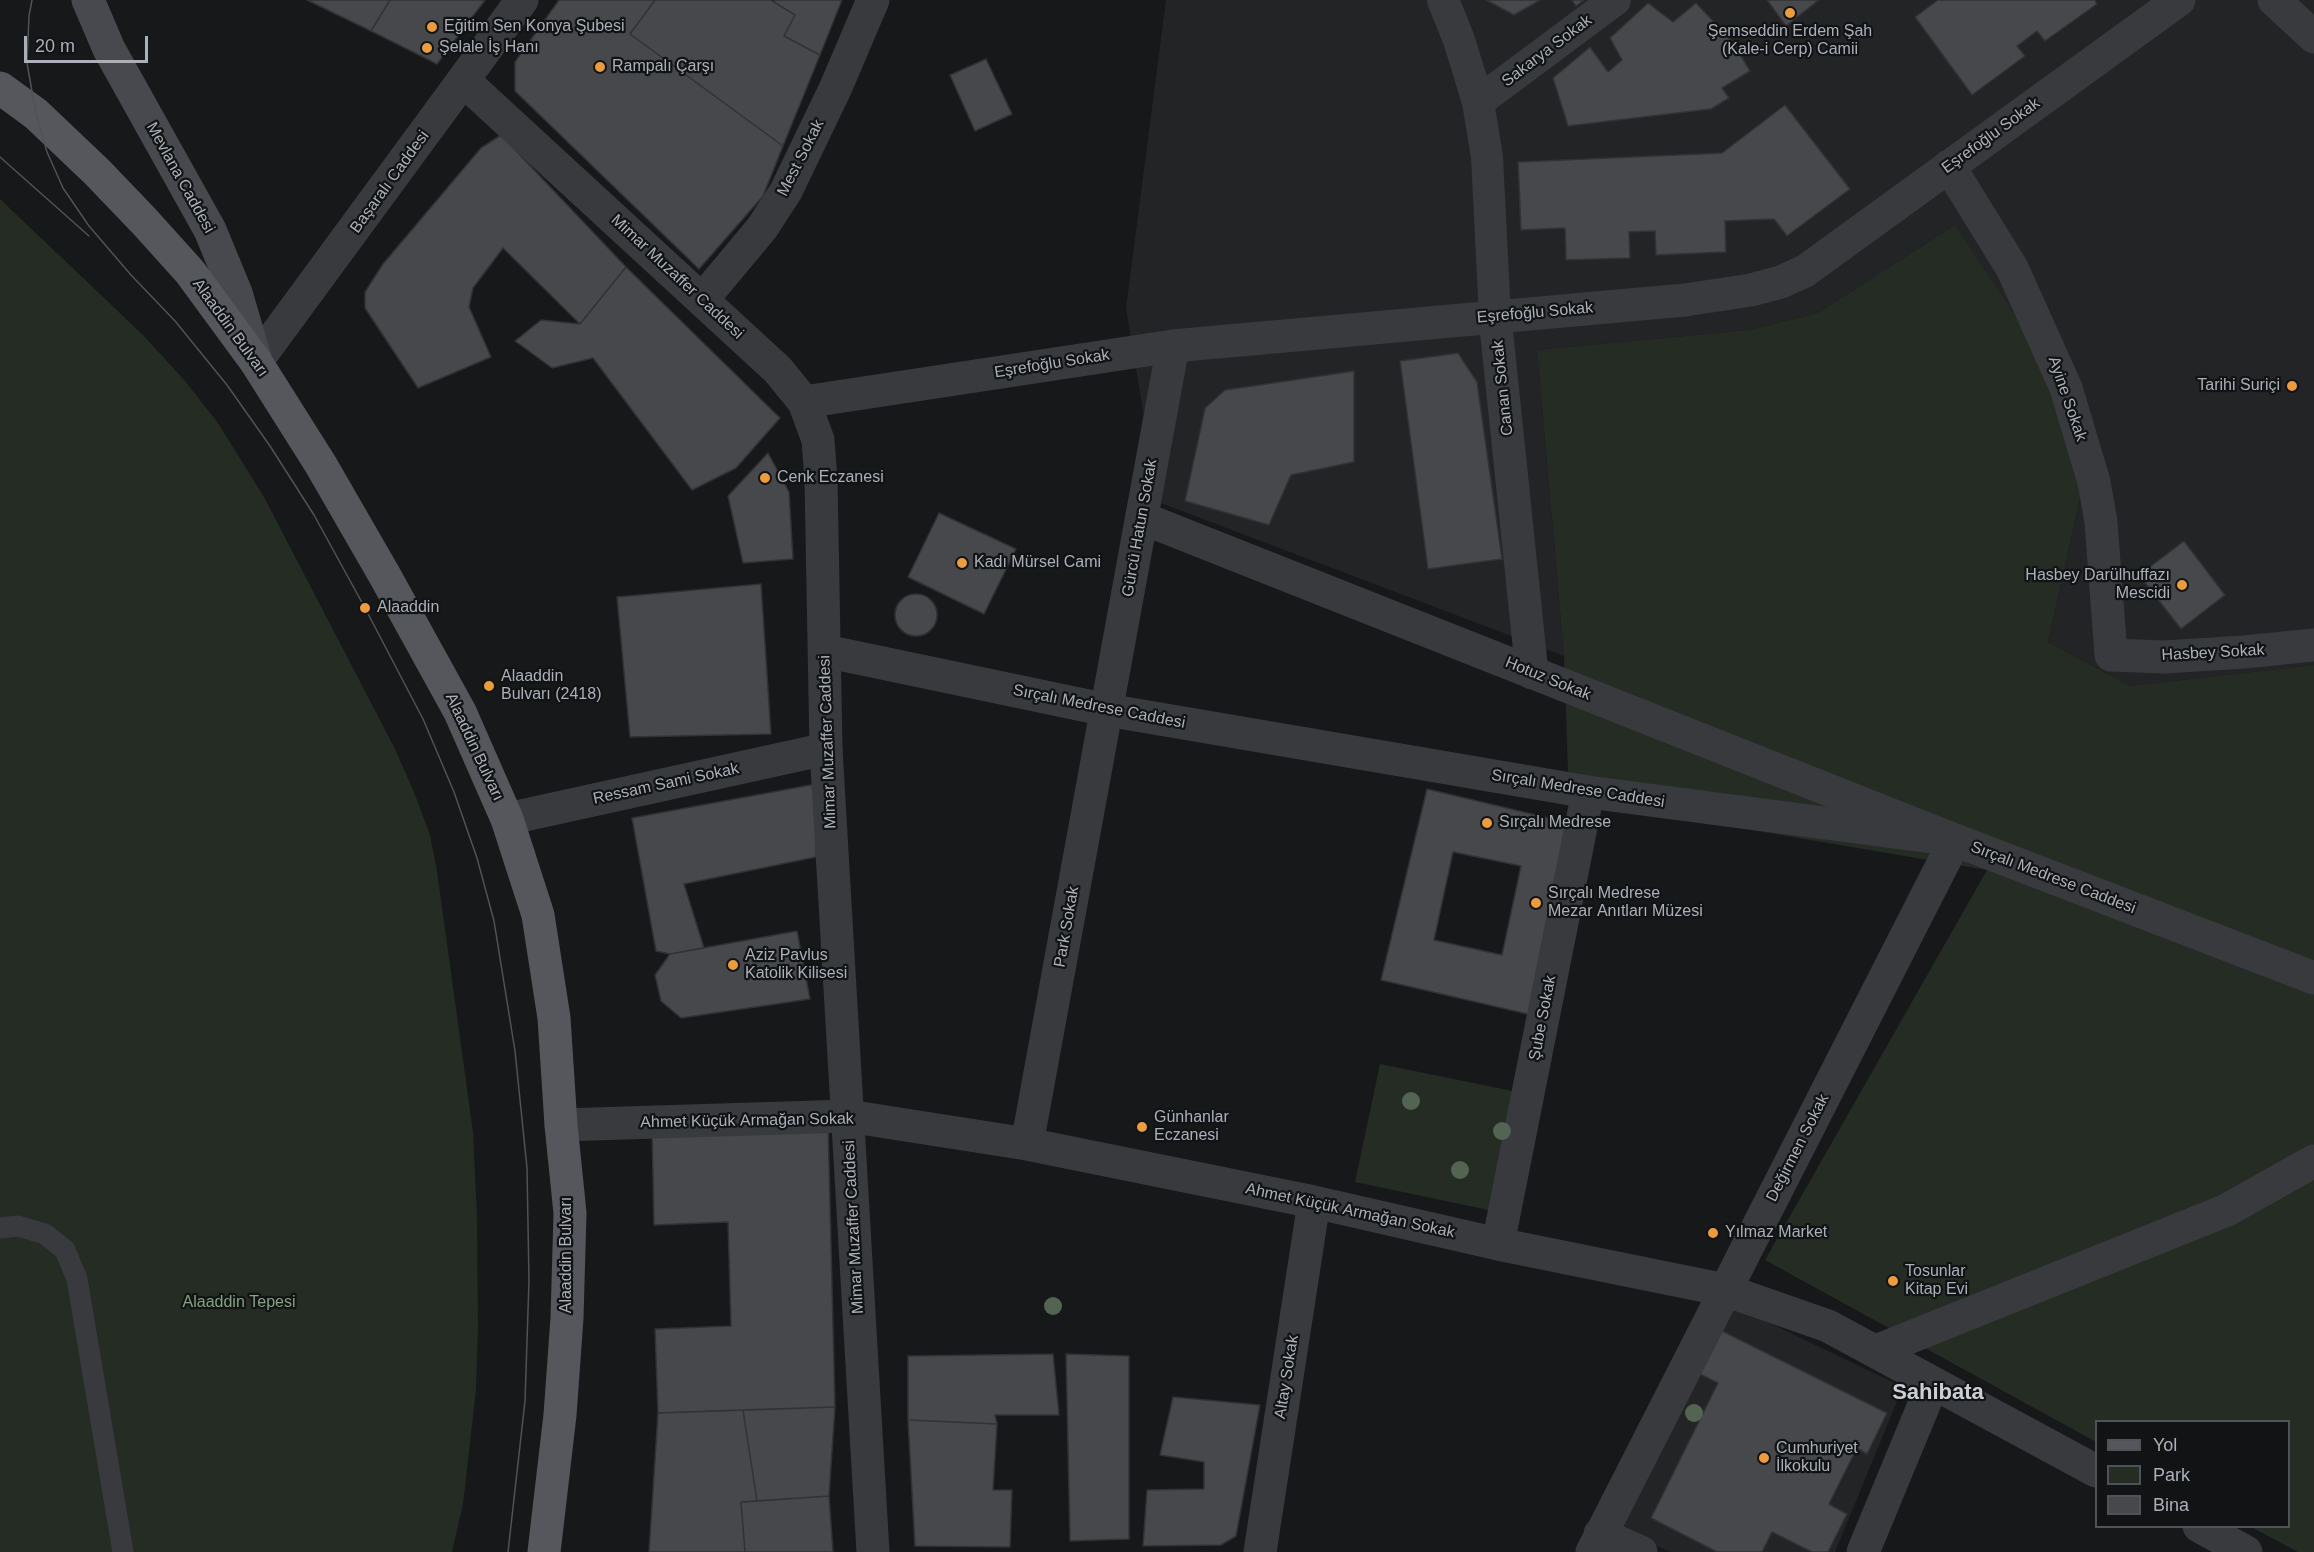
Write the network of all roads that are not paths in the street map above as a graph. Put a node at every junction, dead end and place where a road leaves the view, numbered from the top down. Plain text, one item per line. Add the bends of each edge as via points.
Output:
1 (88, 0) edge
2 (522, 0) edge
3 (873, 0) edge
4 (1443, 0) edge
5 (1615, 0) edge
6 (2180, 0) edge
7 (2274, 0) edge
8 (2314, 37) edge
9 (464, 81) junction
10 (0, 88) edge
11 (1478, 102) junction
12 (1949, 166) junction
13 (702, 300) junction
14 (1495, 317) junction
15 (1173, 346) junction
16 (256, 362) junction
17 (804, 402) junction
18 (1142, 518) junction
19 (2314, 645) edge
20 (825, 651) junction
21 (2111, 655) joint
22 (1532, 673) junction
23 (1107, 710) junction
24 (826, 749) junction
25 (1588, 792) junction
26 (507, 819) junction
27 (1955, 840) junction
28 (2314, 978) edge
29 (848, 1116) junction
30 (561, 1125) junction
31 (1027, 1144) junction
32 (2314, 1161) edge
33 (1314, 1202) junction
34 (0, 1228) edge
35 (1498, 1244) junction
36 (1725, 1290) junction
37 (1876, 1351) junction
38 (1934, 1383) junction
39 (2095, 1470) edge
40 (2201, 1528) edge
41 (1596, 1543) edge
42 (123, 1552) edge
43 (544, 1552) edge
44 (873, 1552) edge
45 (1260, 1552) edge
46 (1641, 1552) edge
47 (1863, 1552) edge
48 (2246, 1552) edge

1 - 16 main road, Mevlana Caddesi via 109,49 210,231 236,293
2 - 9 street, Başaralı Caddesi
3 - 13 street, Mest Sokak via 786,191 762,228
4 - 11 street, Canan Sokak
5 - 11 street, Sakarya Sokak
6 - 12 street, Eşrefoğlu Sokak
7 - 8 street
9 - 13 street, Mimar Muzaffer Caddesi
9 - 16 street, Başaralı Caddesi
10 - 16 main road, Alaaddin Bulvarı via 44,121 144,221 190,272
11 - 14 street, Canan Sokak via 1486,157
12 - 14 street, Eşrefoğlu Sokak via 1805,271 1781,282 1718,296
12 - 21 street, Ayine Sokak via 2012,268 2066,388 2094,482 2101,522
13 - 17 street, Mimar Muzaffer Caddesi via 778,370
14 - 15 street, Eşrefoğlu Sokak
14 - 22 street, Canan Sokak
15 - 17 street, Eşrefoğlu Sokak
15 - 18 street, Gürcü Hatun Sokak
16 - 26 main road, Alaaddin Bulvarı via 321,465 460,712
17 - 20 street, Mimar Muzaffer Caddesi via 818,440
18 - 22 street, Hotuz Sokak
18 - 23 street, Gürcü Hatun Sokak
19 - 21 street, Hasbey Sokak via 2164,657
20 - 23 street, Sırçalı Medrese Caddesi
20 - 24 street, Mimar Muzaffer Caddesi
22 - 27 street, Hotuz Sokak
23 - 25 street, Sırçalı Medrese Caddesi
23 - 31 street, Park Sokak
24 - 26 street, Ressam Sami Sokak
24 - 29 street, Mimar Muzaffer Caddesi
25 - 27 street, Sırçalı Medrese Caddesi
25 - 35 street, Şube Sokak
26 - 30 main road, Alaaddin Bulvarı via 538,915 554,1018
27 - 28 street, Sırçalı Medrese Caddesi
27 - 36 street, Değirmen Sokak
29 - 30 street, Ahmet Küçük Armağan Sokak
29 - 31 street, Ahmet Küçük Armağan Sokak
29 - 44 street, Mimar Muzaffer Caddesi
30 - 43 main road, Alaaddin Bulvarı via 570,1212 567,1318
31 - 33 street, Ahmet Küçük Armağan Sokak
32 - 37 street via 2227,1210
33 - 35 street, Ahmet Küçük Armağan Sokak
33 - 45 street, Altay Sokak
34 - 42 lane via 18,1226 45,1234 65,1250 77,1279
35 - 36 street, Ahmet Küçük Armağan Sokak
36 - 37 street, Ahmet Küçük Armağan Sokak via 1828,1326
36 - 41 street, Değirmen Sokak
37 - 38 street, Ahmet Küçük Armağan Sokak
38 - 39 street, Ahmet Küçük Armağan Sokak
38 - 47 street
40 - 48 street
41 - 46 street

